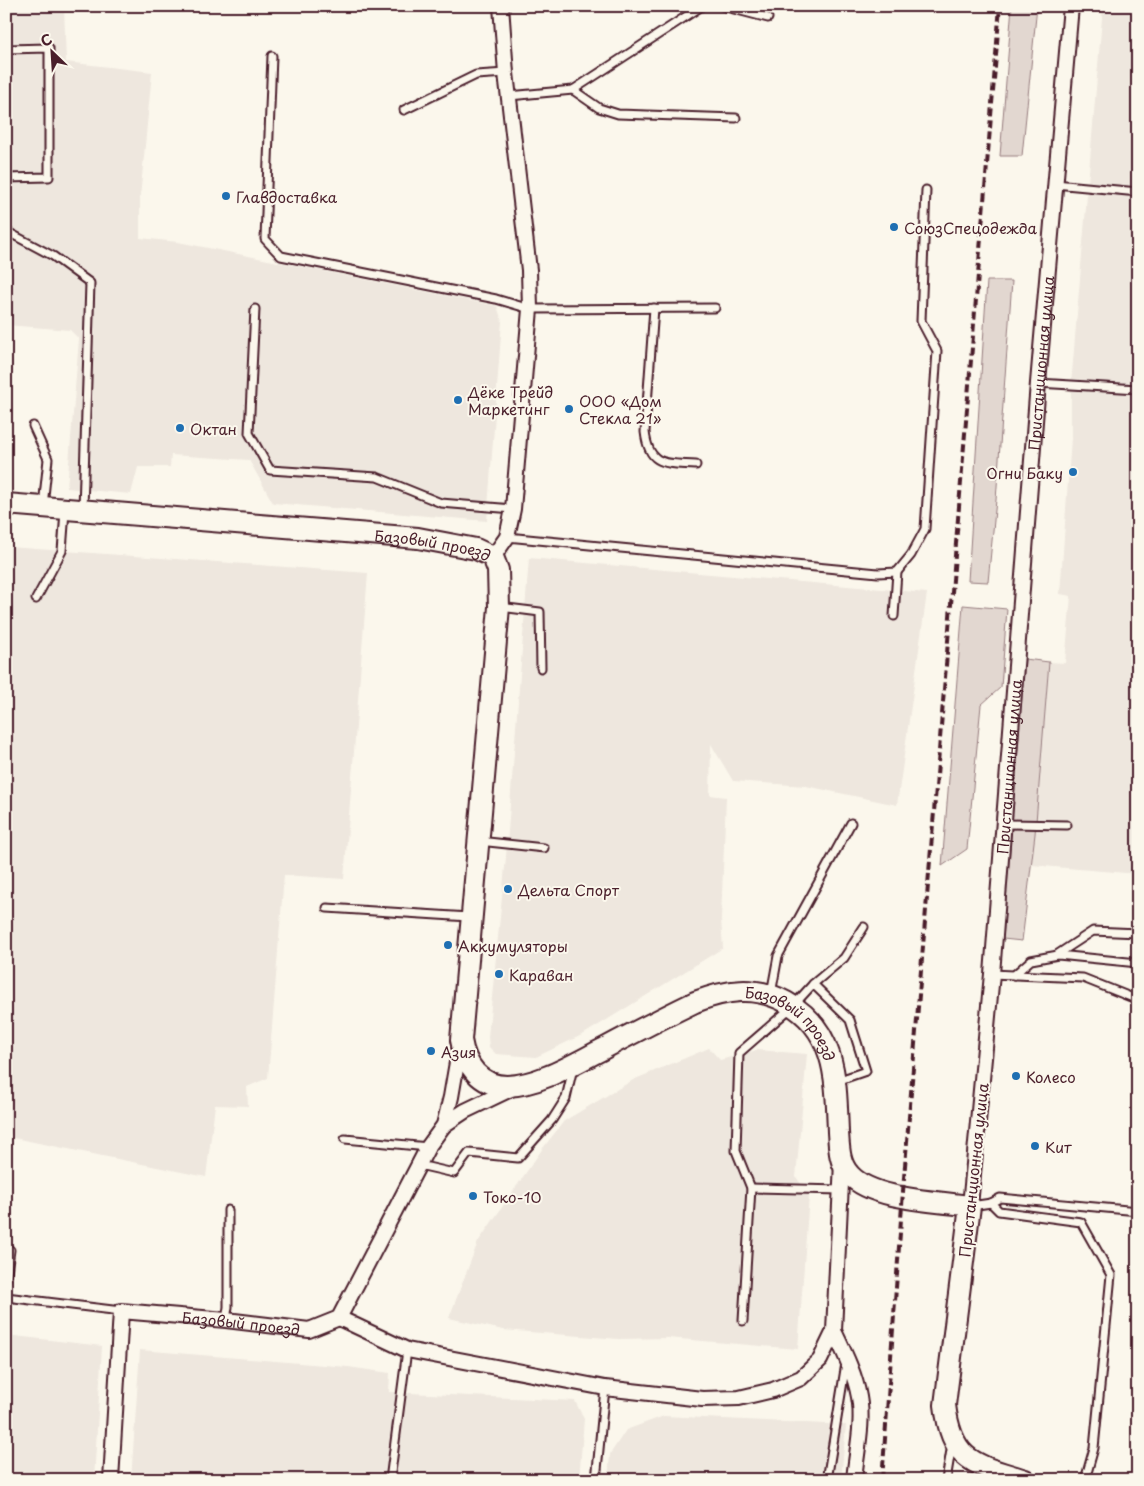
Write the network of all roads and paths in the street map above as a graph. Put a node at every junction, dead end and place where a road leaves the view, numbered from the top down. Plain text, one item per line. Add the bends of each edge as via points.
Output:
1 (501, 6) edge
2 (702, 6) edge
3 (722, 6) edge
4 (1071, 6) edge
5 (768, 18) dead end
6 (6, 49) edge
7 (272, 56) dead end
8 (506, 73) junction
9 (573, 90) junction
10 (509, 96) junction
11 (404, 110) dead end
12 (736, 118) dead end
13 (6, 178) edge
14 (1056, 184) junction
15 (926, 190) dead end
16 (1138, 192) edge
17 (6, 231) edge
18 (530, 308) junction
19 (654, 308) junction
20 (715, 308) dead end
21 (255, 309) dead end
22 (1038, 383) junction
23 (1138, 388) edge
24 (33, 426) dead end
25 (696, 465) dead end
26 (6, 504) edge
27 (43, 507) junction
28 (74, 509) junction
29 (513, 509) junction
30 (507, 537) junction
31 (492, 558) junction
32 (897, 572) junction
33 (36, 599) dead end
34 (499, 607) junction
35 (894, 616) dead end
36 (541, 668) dead end
37 (851, 823) dead end
38 (1004, 824) junction
39 (1067, 825) dead end
40 (479, 841) junction
41 (544, 848) dead end
42 (327, 908) dead end
43 (473, 917) junction
44 (864, 927) dead end
45 (1138, 933) edge
46 (1058, 955) junction
47 (1138, 963) edge
48 (992, 974) junction
49 (1014, 975) junction
50 (814, 984) junction
51 (771, 994) junction
52 (1138, 1000) edge
53 (793, 1006) junction
54 (461, 1040) junction
55 (574, 1063) junction
56 (836, 1081) junction
57 (523, 1084) junction
58 (444, 1125) junction
59 (345, 1139) dead end
60 (428, 1147) junction
61 (842, 1161) junction
62 (418, 1165) junction
63 (862, 1184) junction
64 (751, 1188) junction
65 (841, 1190) junction
66 (991, 1203) junction
67 (970, 1206) junction
68 (228, 1210) dead end
69 (1138, 1211) edge
70 (10, 1250) dead end
71 (6, 1280) edge
72 (6, 1297) edge
73 (121, 1311) junction
74 (339, 1318) junction
75 (226, 1320) junction
76 (743, 1322) dead end
77 (834, 1331) junction
78 (406, 1350) junction
79 (846, 1358) junction
80 (605, 1388) junction
81 (953, 1441) junction
82 (111, 1480) edge
83 (390, 1480) edge
84 (596, 1480) edge
85 (827, 1480) edge
86 (854, 1480) edge
87 (946, 1480) edge
88 (1025, 1480) edge
89 (1085, 1480) edge

1 - 8 street
2 - 9 lane
3 - 5 lane
4 - 14 street, Пристанционная улица
6 - 13 lane via 49,48 49,177
7 - 18 lane via 265,239 280,256
8 - 10 street
8 - 11 lane via 476,75
9 - 10 lane
9 - 12 lane via 599,108 618,114
10 - 18 street via 529,270
14 - 16 lane
14 - 22 street, Пристанционная улица
15 - 32 lane via 920,321 937,351 924,529 911,555
17 - 28 lane via 53,256 90,283
18 - 19 lane
18 - 29 street
19 - 20 lane
19 - 25 lane via 645,432 647,448 652,456 666,463
21 - 29 lane via 249,433 270,470 377,477 441,503
22 - 23 lane
22 - 38 street, Пристанционная улица
24 - 27 lane via 48,459
26 - 27 street, Базовый проезд
27 - 28 street, Базовый проезд
28 - 31 street, Базовый проезд via 426,539 476,549
28 - 33 lane via 62,552
29 - 30 street
30 - 31 street
30 - 32 lane via 878,573
31 - 34 street, Базовый проезд via 498,570
32 - 35 lane
34 - 36 lane via 540,612
34 - 40 street, Базовый проезд
37 - 51 lane via 778,956
38 - 39 lane
38 - 48 street, Пристанционная улица
40 - 41 lane
40 - 43 street, Базовый проезд
42 - 43 lane
43 - 54 street, Базовый проезд
44 - 50 lane via 844,958
45 - 46 lane via 1093,931
46 - 47 lane
46 - 49 lane via 1031,960
48 - 49 lane
48 - 67 street, Пристанционная улица
49 - 52 lane via 1083,978
50 - 53 lane
50 - 56 lane via 850,1020 866,1071
51 - 53 street, Базовый проезд
51 - 55 street, Базовый проезд via 754,990 714,994
53 - 56 street, Базовый проезд via 822,1036 831,1056
53 - 64 lane via 740,1053 736,1151
54 - 57 street, Базовый проезд via 468,1063 482,1079 507,1086
54 - 58 street, Базовый проезд
55 - 57 street, Базовый проезд
55 - 62 lane via 566,1098 552,1120 518,1158 469,1153 454,1173
56 - 61 street, Базовый проезд
57 - 58 street, Базовый проезд via 490,1098
58 - 60 street, Базовый проезд
59 - 60 lane
60 - 62 street, Базовый проезд
61 - 63 street via 850,1175
61 - 65 street
62 - 74 street, Базовый проезд
63 - 65 street
63 - 67 street via 878,1191
64 - 65 lane
64 - 76 lane
65 - 77 street
66 - 67 lane
66 - 69 lane via 1000,1198
66 - 89 lane via 999,1211 1081,1222 1111,1275 1094,1448
67 - 81 street, Пристанционная улица via 945,1405
68 - 75 lane
70 - 71 lane
72 - 73 lane
73 - 75 street, Базовый проезд
73 - 82 street
74 - 75 street, Базовый проезд via 309,1330
74 - 78 street
77 - 79 street
77 - 80 street via 820,1360 801,1378 773,1390 739,1398 702,1399
78 - 80 street
78 - 83 lane
79 - 85 lane
79 - 86 street via 859,1397 860,1412
80 - 84 lane
81 - 87 lane
81 - 88 street, Пристанционная улица via 969,1460

